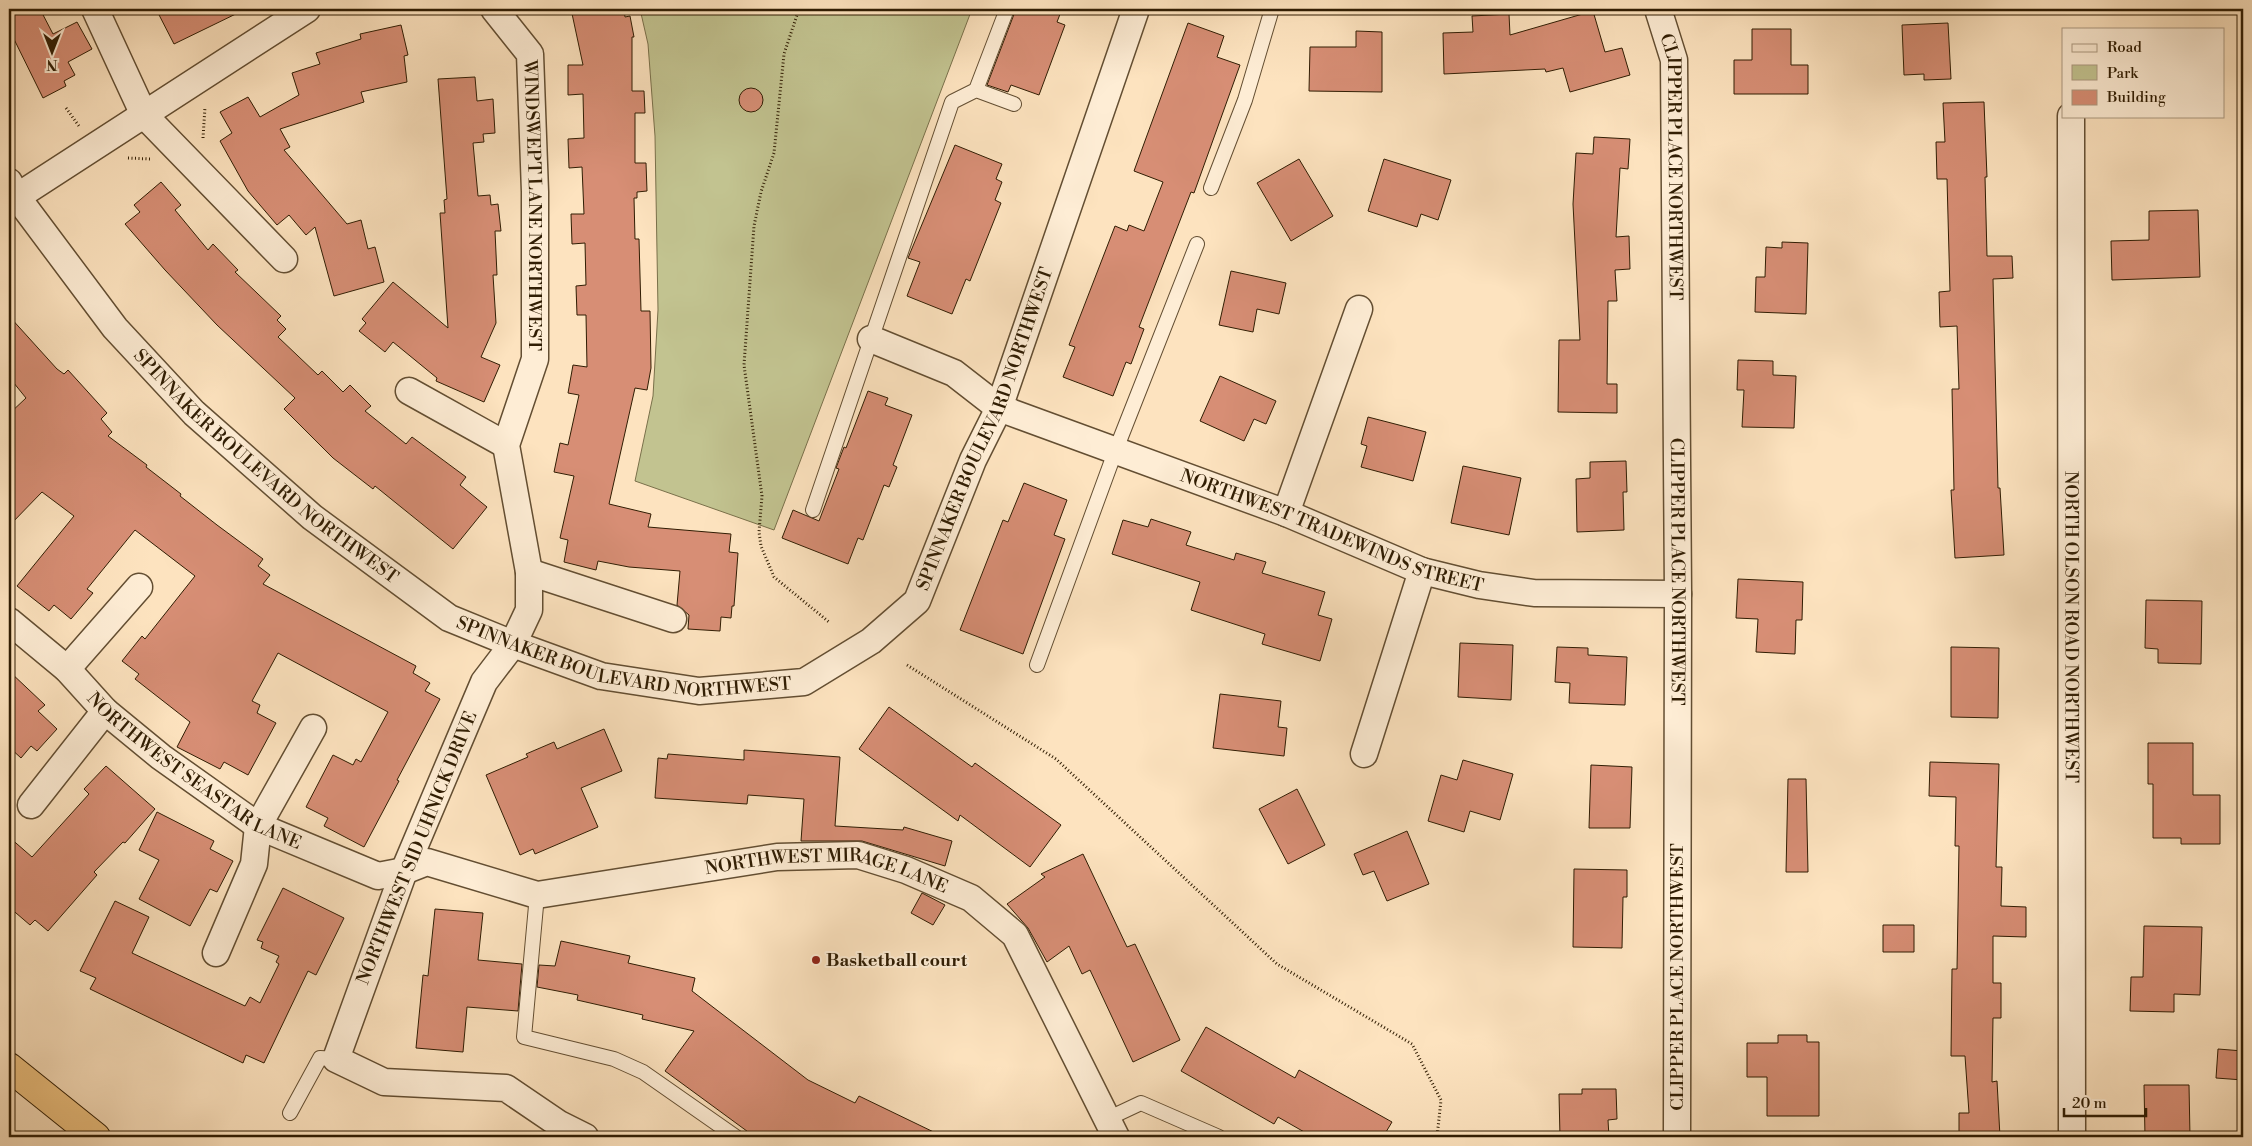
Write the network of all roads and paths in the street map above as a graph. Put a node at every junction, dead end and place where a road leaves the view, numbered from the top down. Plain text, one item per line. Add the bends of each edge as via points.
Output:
1 (95, 9) edge
2 (307, 9) edge
3 (494, 9) edge
4 (799, 9) edge
5 (1007, 9) edge
6 (1136, 9) edge
7 (1272, 9) edge
8 (1658, 9) edge
9 (976, 90) junction
10 (1014, 104) dead end
11 (144, 115) junction
12 (2071, 118) edge
13 (1211, 188) dead end
14 (11, 194) edge
15 (1197, 244) dead end
16 (284, 258) dead end
17 (1359, 309) dead end
18 (870, 339) junction
19 (409, 391) dead end
20 (999, 408) junction
21 (506, 445) junction
22 (1115, 452) junction
23 (814, 510) dead end
24 (1286, 513) junction
25 (1422, 571) junction
26 (529, 572) junction
27 (139, 587) dead end
28 (1678, 594) junction
29 (673, 619) dead end
30 (9, 621) edge
31 (829, 622) dead end
32 (513, 644) junction
33 (907, 665) dead end
34 (1037, 665) dead end
35 (67, 669) junction
36 (105, 711) junction
37 (313, 728) dead end
38 (1364, 754) dead end
39 (31, 805) dead end
40 (258, 826) junction
41 (404, 871) junction
42 (536, 896) junction
43 (216, 953) dead end
44 (336, 1059) junction
45 (9, 1067) edge
46 (290, 1113) dead end
47 (1112, 1128) edge
48 (555, 1130) edge
49 (96, 1137) edge
50 (585, 1137) edge
51 (736, 1137) edge
52 (1220, 1137) edge
53 (1437, 1137) edge
54 (1677, 1137) edge
55 (2072, 1137) edge

1 - 11 street
2 - 11 street
3 - 21 street, WINDSWEPT LANE NORTHWEST via 530,54 535,192 535,359
4 - 31 path via 784,54 774,153 754,226 744,365 762,496 761,546 774,578
5 - 9 lane
6 - 20 street, SPINNAKER BOULEVARD NORTHWEST
7 - 13 lane via 1245,100
8 - 28 street, CLIPPER PLACE NORTHWEST via 1674,60
9 - 10 lane
9 - 18 lane via 952,102
11 - 14 street
11 - 16 street
12 - 55 street, NORTH OLSON ROAD NORTHWEST
14 - 32 street, SPINNAKER BOULEVARD NORTHWEST via 116,328 194,413 312,517 449,618
15 - 22 lane
17 - 24 street
18 - 20 street, NORTHWEST TRADEWINDS STREET via 954,373
18 - 23 lane
19 - 21 street
20 - 22 street, NORTHWEST TRADEWINDS STREET
20 - 32 street, SPINNAKER BOULEVARD NORTHWEST via 973,460 917,601 870,641 804,682 699,691 601,676
21 - 26 street, WINDSWEPT LANE NORTHWEST
22 - 24 street, NORTHWEST TRADEWINDS STREET
22 - 34 lane
24 - 25 street, NORTHWEST TRADEWINDS STREET
25 - 28 street, NORTHWEST TRADEWINDS STREET via 1479,585 1534,593
25 - 38 street
26 - 29 street
26 - 32 street, WINDSWEPT LANE NORTHWEST via 529,610
27 - 35 street
28 - 54 street, CLIPPER PLACE NORTHWEST
30 - 35 street, NORTHWEST SEASTAR LANE
32 - 41 street, NORTHWEST SID UHNICK DRIVE via 484,682
33 - 53 path via 1056,759 1277,964 1412,1044 1441,1100
35 - 36 street, NORTHWEST SEASTAR LANE
36 - 39 street
36 - 40 street, NORTHWEST SEASTAR LANE via 161,757
37 - 40 street
40 - 41 street, NORTHWEST SEASTAR LANE via 378,876
40 - 43 street via 254,864
41 - 42 street, NORTHWEST MIRAGE LANE via 427,862
41 - 44 street, NORTHWEST SID UHNICK DRIVE
42 - 47 street, NORTHWEST MIRAGE LANE via 778,857 858,855 906,870 971,898 1015,935
42 - 51 lane via 524,1037 614,1059 643,1072
44 - 46 lane via 320,1058
44 - 48 street via 384,1082 506,1088
45 - 49 highway
47 - 52 lane via 1141,1103
48 - 50 street

